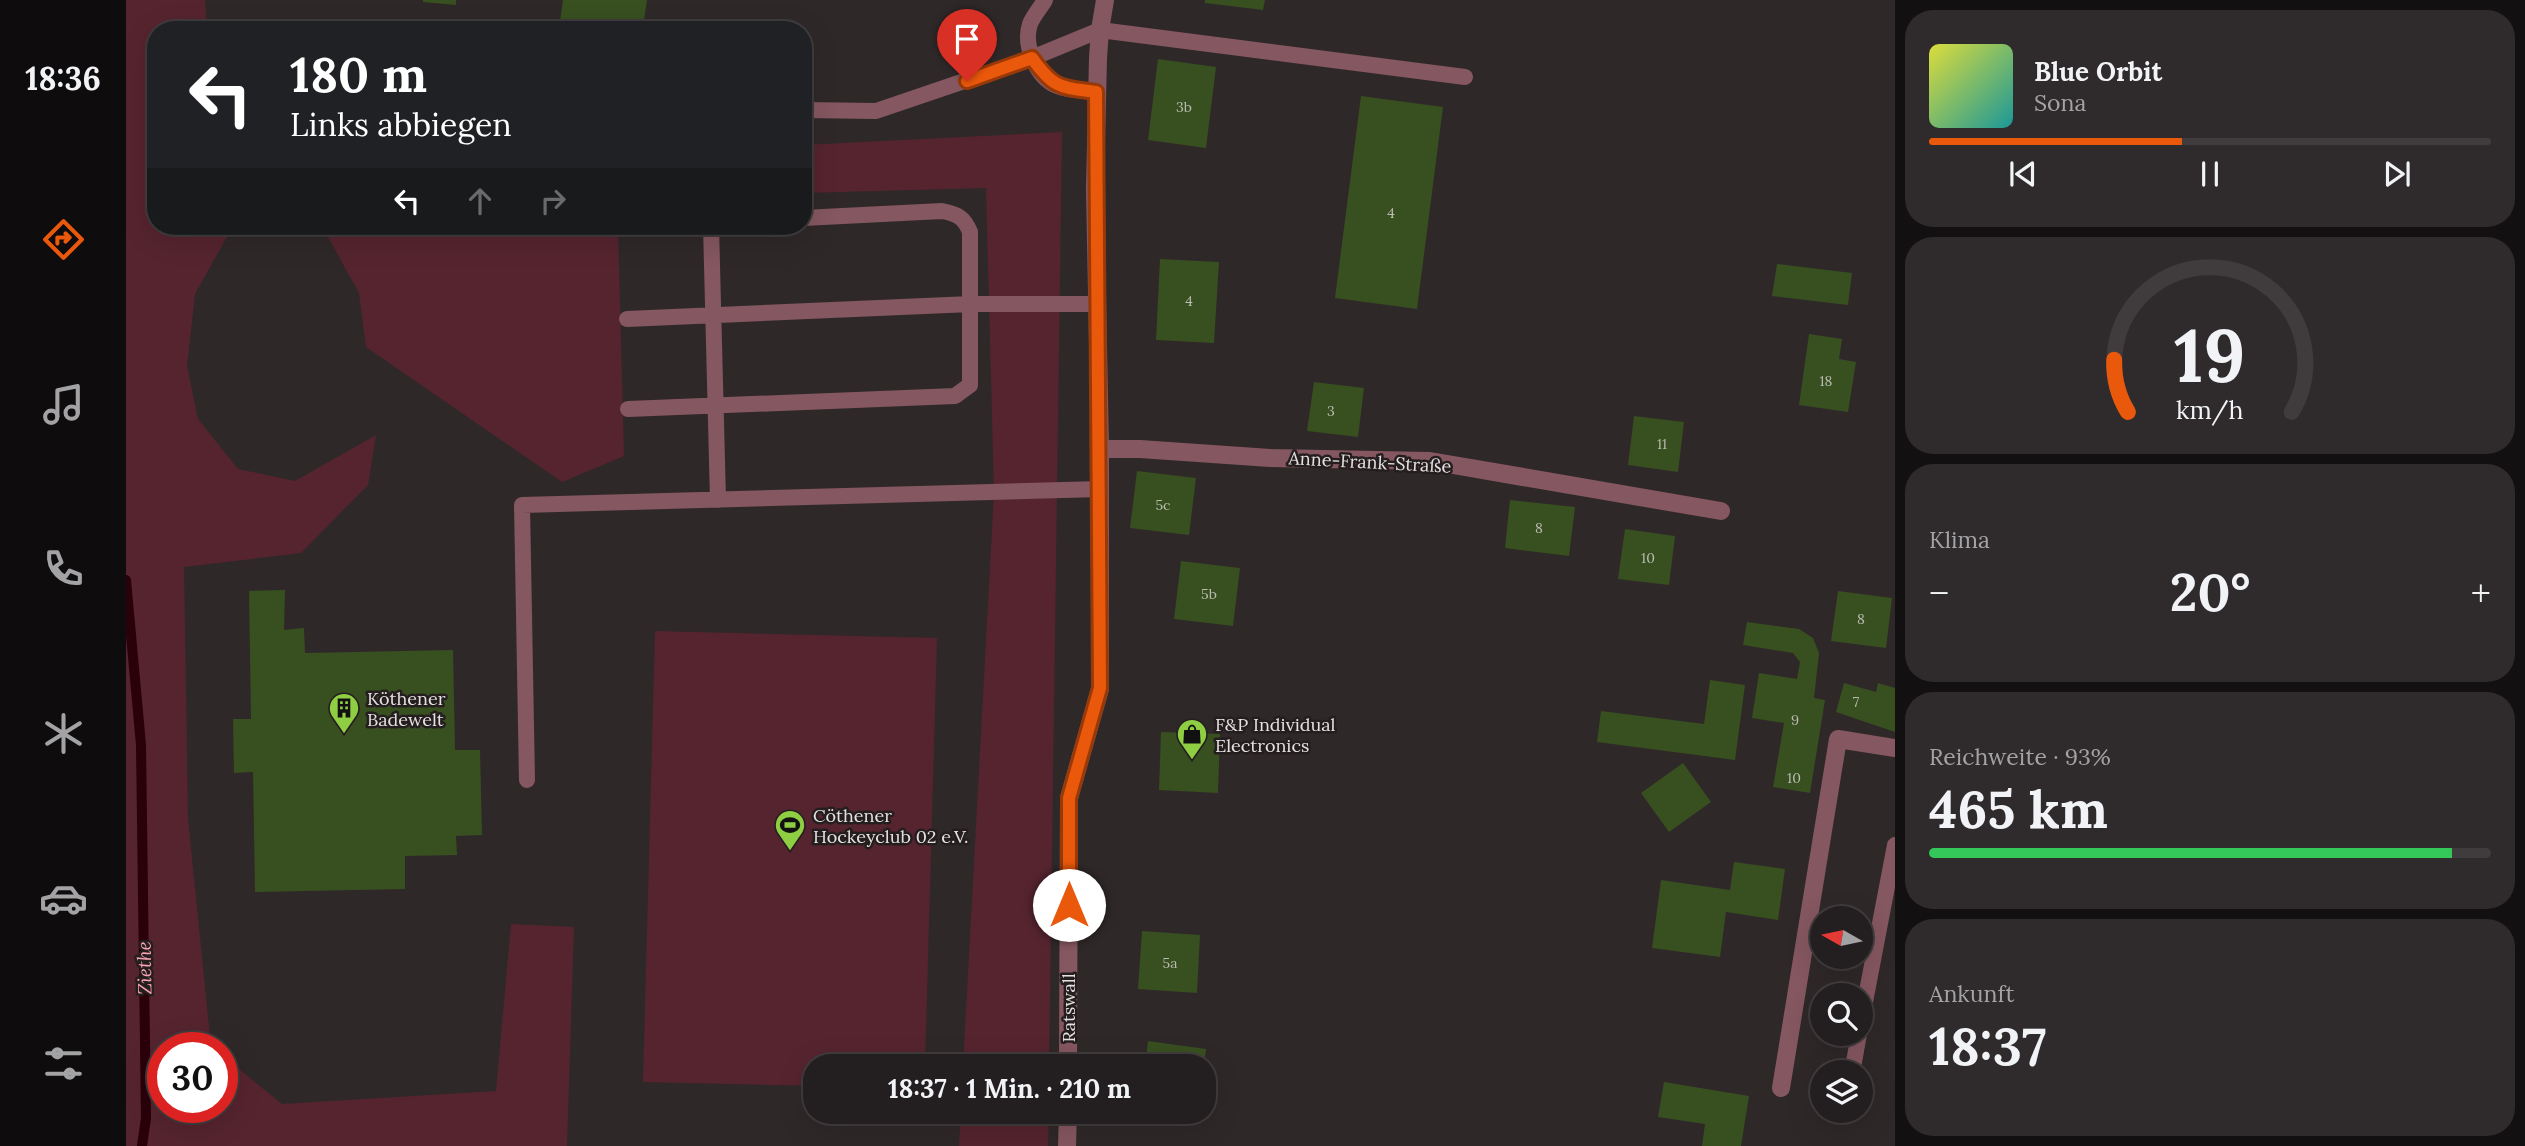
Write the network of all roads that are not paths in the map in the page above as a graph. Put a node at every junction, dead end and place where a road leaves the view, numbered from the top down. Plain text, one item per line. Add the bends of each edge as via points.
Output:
1 (1045, 0) edge
2 (1105, 0) edge
3 (1100, 30) junction
4 (1032, 58) junction
5 (1465, 77) dead end
6 (1096, 92) junction
7 (812, 110) edge
8 (812, 218) edge
9 (711, 235) edge
10 (971, 304) junction
11 (1097, 304) junction
12 (714, 315) junction
13 (627, 319) dead end
14 (716, 405) junction
15 (628, 409) dead end
16 (1100, 449) junction
17 (1100, 489) junction
18 (718, 500) junction
19 (1721, 511) dead end
20 (1895, 748) edge
21 (527, 780) dead end
22 (1895, 845) edge
23 (1869, 983) edge
24 (1068, 1054) edge
25 (1781, 1088) dead end
26 (1068, 1124) edge
27 (1068, 1146) edge

1 - 4 lane via 1030,23
2 - 3 street, Ratswall
3 - 4 lane
3 - 5 lane
3 - 6 street, Ratswall
4 - 6 lane via 1056,86
4 - 7 lane via 876,111
6 - 11 street, Ratswall
8 - 10 lane via 955,213 966,220 970,232
9 - 12 lane
10 - 11 lane
10 - 12 lane
10 - 14 lane via 972,378 955,396
11 - 16 street, Ratswall
12 - 13 lane
12 - 14 lane
14 - 15 lane
14 - 18 lane
16 - 17 street, Ratswall
16 - 19 street, Anne-Frank-Straße via 1430,461
17 - 18 lane
17 - 24 street, Ratswall via 1100,688 1069,798
18 - 21 lane via 522,505
20 - 25 street via 1838,739
22 - 23 lane
26 - 27 street

